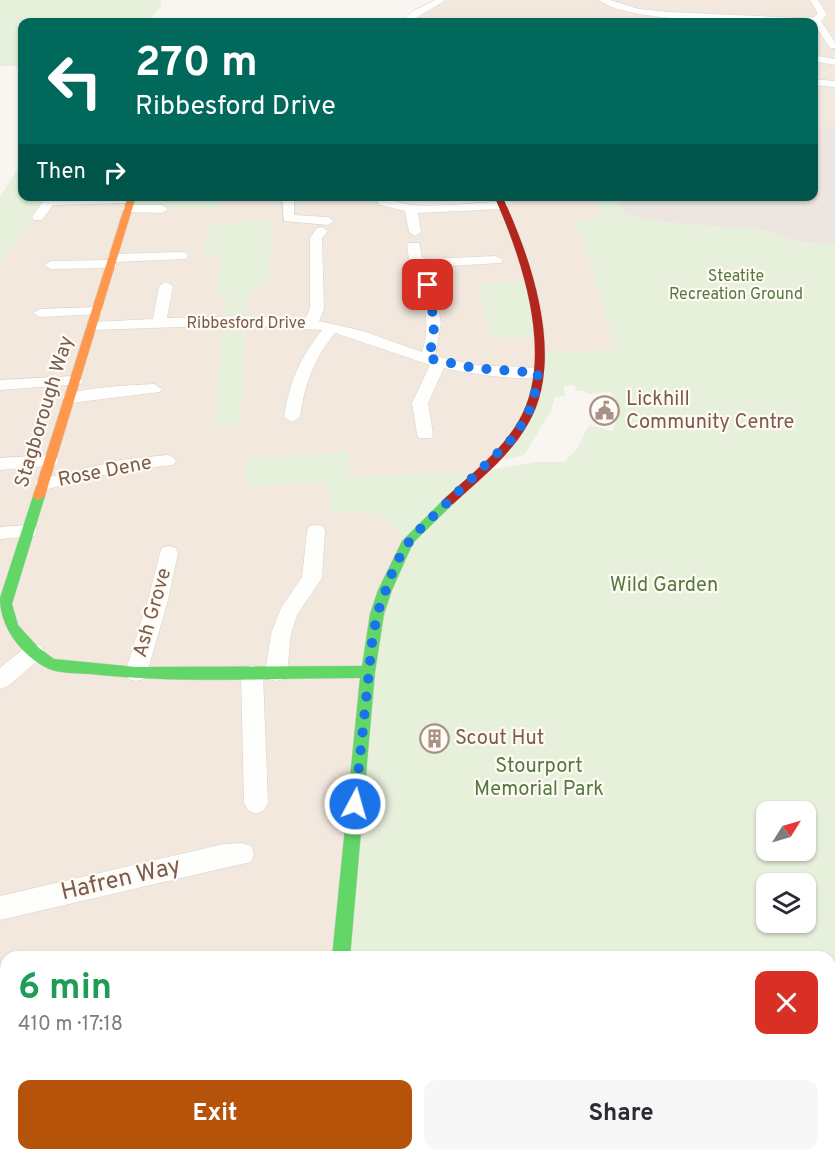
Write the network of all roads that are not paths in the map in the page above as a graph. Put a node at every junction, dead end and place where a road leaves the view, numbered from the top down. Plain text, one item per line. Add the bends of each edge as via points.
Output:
1 (442, 0) edge
2 (603, 0) edge
3 (814, 1) edge
4 (825, 3) dead end
5 (409, 18) edge
6 (792, 18) edge
7 (818, 19) edge
8 (818, 23) edge
9 (832, 41) edge
10 (818, 59) edge
11 (835, 62) edge
12 (818, 82) edge
13 (835, 84) edge
14 (288, 201) edge
15 (380, 201) edge
16 (501, 201) edge
17 (131, 202) edge
18 (162, 209) dead end
19 (411, 210) junction
20 (38, 217) dead end
21 (181, 256) dead end
22 (496, 260) dead end
23 (112, 261) junction
24 (424, 263) junction
25 (51, 265) dead end
26 (166, 286) dead end
27 (96, 311) junction
28 (40, 313) dead end
29 (159, 324) junction
30 (310, 324) junction
31 (92, 326) junction
32 (331, 327) junction
33 (433, 360) junction
34 (538, 373) junction
35 (75, 381) junction
36 (0, 385) edge
37 (154, 389) dead end
38 (70, 398) junction
39 (292, 417) dead end
40 (425, 434) dead end
41 (50, 461) junction
42 (167, 461) dead end
43 (0, 464) edge
44 (44, 484) junction
45 (28, 531) junction
46 (316, 531) dead end
47 (0, 534) edge
48 (169, 553) dead end
49 (34, 652) junction
50 (368, 672) junction
51 (136, 673) junction
52 (276, 673) junction
53 (252, 674) junction
54 (0, 680) edge
55 (256, 802) dead end
56 (242, 854) dead end
57 (0, 908) edge
58 (342, 951) edge

1 - 5 street
2 - 6 street via 613,6 652,13
3 - 4 street
3 - 7 street via 823,15
8 - 9 street
10 - 11 street
12 - 13 street
14 - 30 street via 288,218 325,226 316,238 317,309
15 - 19 street
16 - 19 street
16 - 34 street via 521,251 537,326
17 - 18 street
17 - 20 street via 49,201
17 - 23 street, Stagborough Way
19 - 24 street via 416,259
21 - 23 street
22 - 24 street
23 - 25 street
23 - 27 street, Stagborough Way
24 - 33 street via 435,331
26 - 29 street
27 - 28 street
27 - 31 street, Stagborough Way
29 - 30 street, Ribbesford Drive
29 - 31 street, Ribbesford Drive
30 - 32 street, Ribbesford Drive
31 - 35 street, Stagborough Way
32 - 33 street, Ribbesford Drive
32 - 39 street via 306,360 296,386
33 - 34 street, Ribbesford Drive
33 - 40 street via 420,403
34 - 50 street via 535,400 512,439 408,541 380,606
35 - 36 street
35 - 38 street, Stagborough Way
37 - 38 street
38 - 41 street, Stagborough Way
41 - 43 street
41 - 44 street, Stagborough Way
42 - 44 street, Rose Dene via 112,466
44 - 45 street, Stagborough Way
45 - 47 street
45 - 49 street, Stagborough Way via 5,604 12,627
46 - 52 street via 312,578 288,613 280,634
48 - 51 street, Ash Grove
49 - 51 street, Stagborough Way via 51,664
49 - 54 street
50 - 52 street, Stagborough Way
50 - 58 street
51 - 53 street, Stagborough Way
52 - 53 street, Stagborough Way
53 - 55 street
56 - 57 street, Hafren Way

